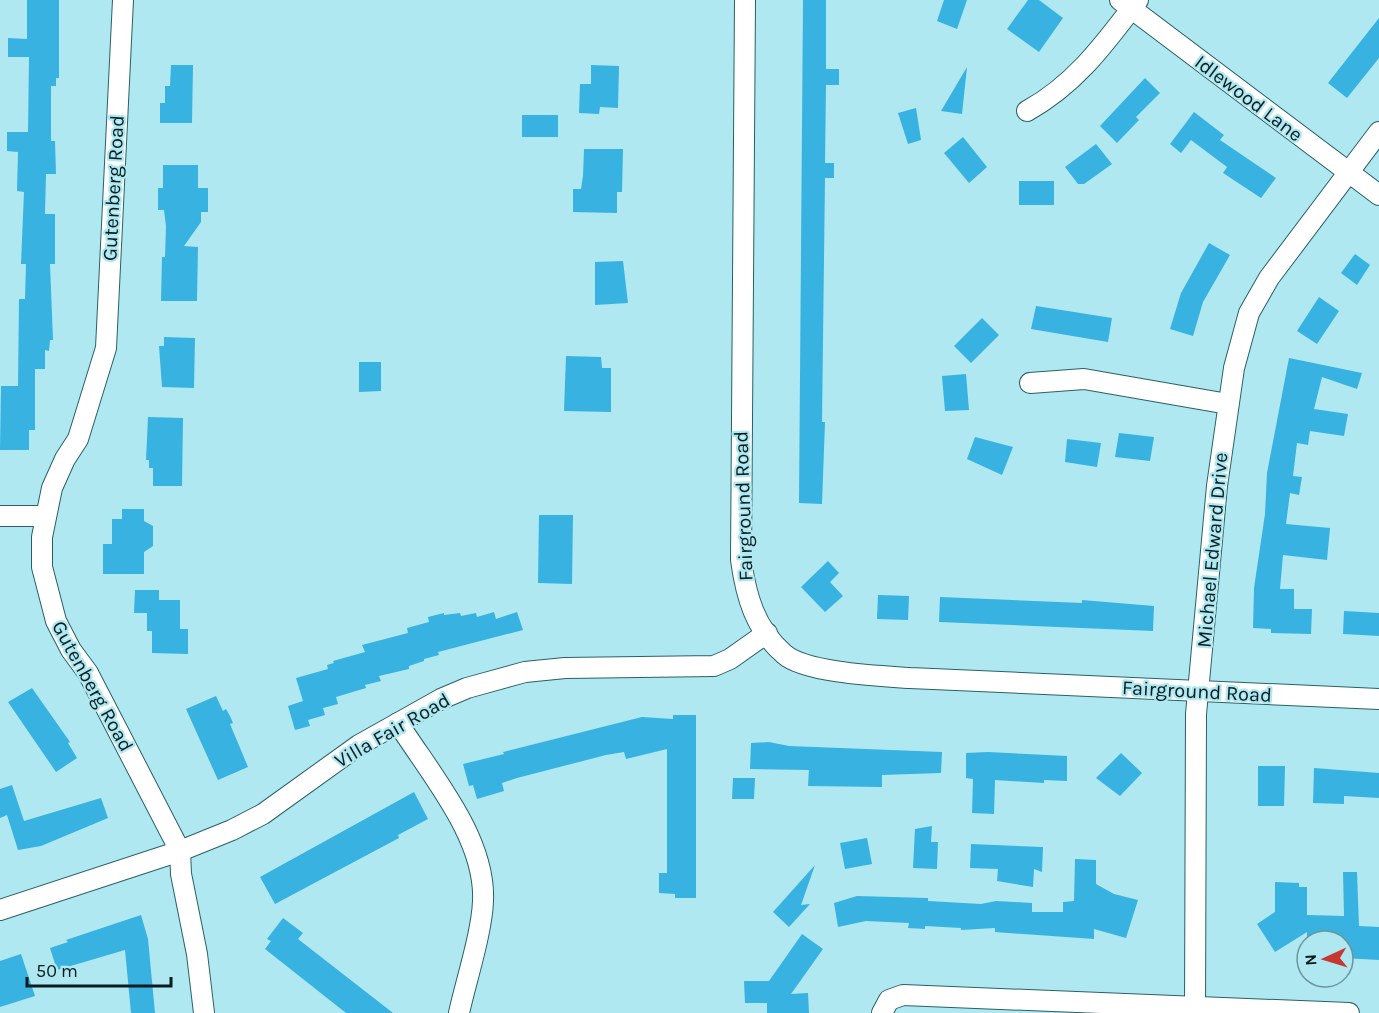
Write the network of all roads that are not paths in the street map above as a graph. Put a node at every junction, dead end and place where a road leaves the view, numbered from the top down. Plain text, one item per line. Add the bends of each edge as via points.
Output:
1 (123, 0) edge
2 (745, 0) edge
3 (1129, 3) edge
4 (1028, 111) dead end
5 (1379, 132) edge
6 (1349, 172) junction
7 (1379, 195) edge
8 (1030, 383) dead end
9 (1228, 404) junction
10 (0, 516) edge
11 (45, 516) junction
12 (766, 633) junction
13 (1199, 689) junction
14 (1379, 699) edge
15 (398, 723) junction
16 (180, 851) junction
17 (0, 910) edge
18 (886, 1007) edge
19 (1195, 1009) edge
20 (204, 1013) edge
21 (459, 1013) edge
22 (1349, 1013) edge

1 - 11 street, Gutenberg Road via 106,348 78,439 52,488
2 - 12 street, Fairground Road via 740,527 745,588 750,606
3 - 4 street via 1097,55 1066,87
3 - 6 street, Idlewood Lane
5 - 6 street, Michael Edward Drive
6 - 7 street, Idlewood Lane
6 - 9 street, Michael Edward Drive via 1269,278 1249,313 1239,342
8 - 9 street via 1084,379
9 - 13 street, Michael Edward Drive
10 - 11 street
11 - 16 street, Gutenberg Road via 42,567 56,621 88,673
12 - 13 street, Fairground Road via 785,656 859,674
12 - 15 street, Villa Fair Road via 714,666 525,672 467,688
13 - 14 street, Fairground Road
13 - 19 street, Michael Edward Drive
15 - 16 street, Villa Fair Road via 359,745 263,814
15 - 21 street via 466,829 480,861 483,903
16 - 17 street, Villa Fair Road
16 - 20 street, Gutenberg Road
18 - 19 street via 903,995
19 - 22 street

